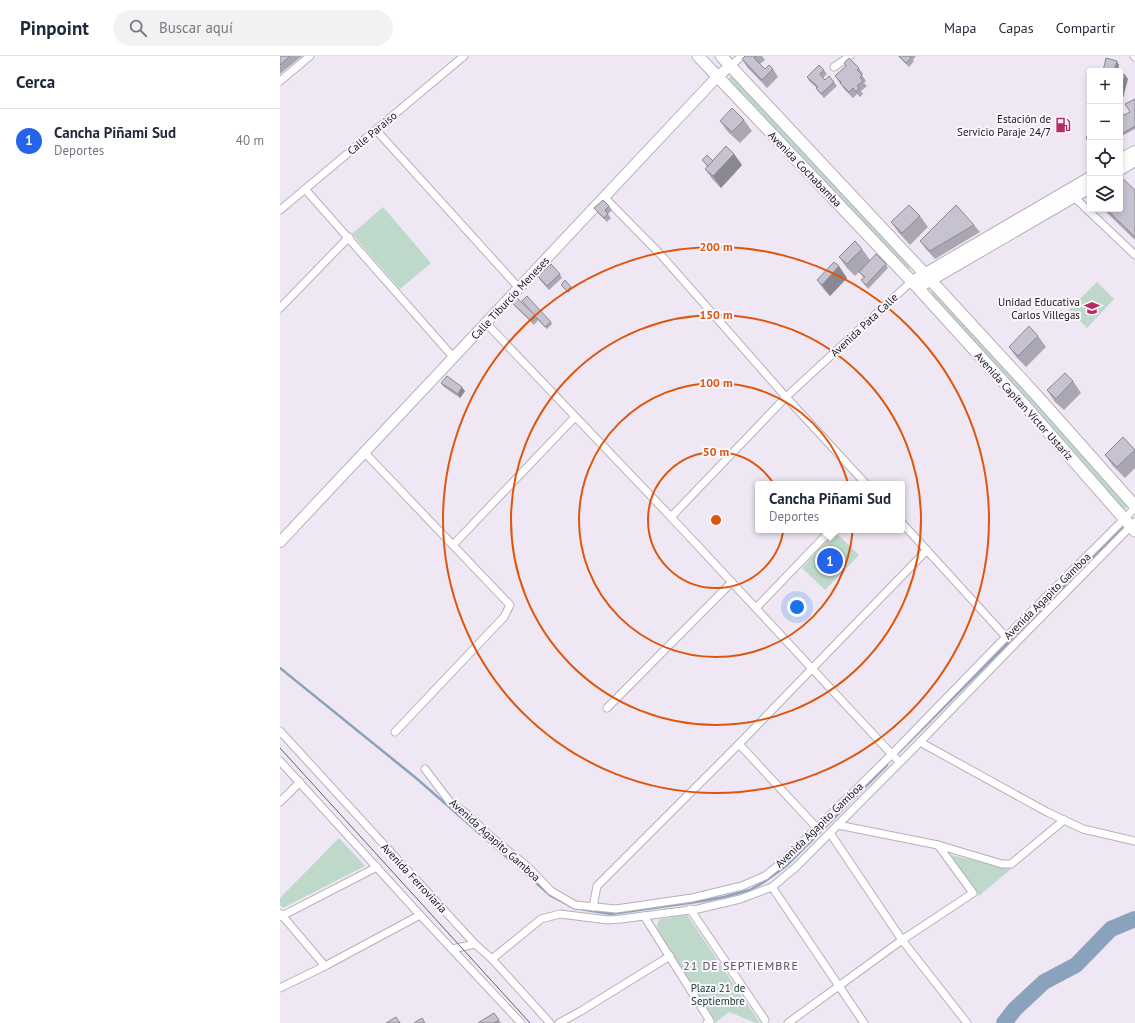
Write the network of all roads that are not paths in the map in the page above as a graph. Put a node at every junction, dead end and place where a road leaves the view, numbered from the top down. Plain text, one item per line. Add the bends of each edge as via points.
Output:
1 (310, 56) edge
2 (464, 56) edge
3 (698, 56) edge
4 (721, 56) edge
5 (742, 56) edge
6 (850, 56) edge
7 (730, 66) junction
8 (834, 67) dead end
9 (717, 77) junction
10 (280, 82) edge
11 (376, 130) junction
12 (1135, 151) edge
13 (1123, 157) edge
14 (1135, 162) edge
15 (1123, 168) edge
16 (1087, 179) edge
17 (305, 189) junction
18 (1087, 190) edge
19 (604, 197) junction
20 (1074, 197) junction
21 (280, 210) edge
22 (349, 237) junction
23 (1135, 255) edge
24 (928, 277) junction
25 (915, 284) junction
26 (519, 288) junction
27 (280, 307) edge
28 (486, 324) junction
29 (454, 358) junction
30 (786, 397) junction
31 (575, 418) junction
32 (365, 453) junction
33 (863, 481) edge
34 (1135, 507) edge
35 (671, 517) junction
36 (1131, 525) edge
37 (905, 526) edge
38 (828, 533) edge
39 (280, 542) edge
40 (453, 545) junction
41 (927, 550) junction
42 (732, 582) junction
43 (756, 608) junction
44 (1006, 637) junction
45 (812, 668) junction
46 (607, 708) dead end
47 (280, 731) edge
48 (395, 732) dead end
49 (920, 742) junction
50 (739, 744) junction
51 (892, 754) junction
52 (280, 761) edge
53 (899, 762) junction
54 (425, 769) dead end
55 (300, 782) junction
56 (280, 802) edge
57 (1064, 820) junction
58 (838, 825) junction
59 (817, 828) junction
60 (830, 832) junction
61 (1135, 842) edge
62 (938, 845) junction
63 (377, 867) junction
64 (772, 887) junction
65 (593, 907) junction
66 (690, 909) junction
67 (281, 915) edge
68 (420, 915) junction
69 (644, 916) junction
70 (902, 940) junction
71 (475, 944) junction
72 (452, 949) junction
73 (670, 956) junction
74 (492, 959) junction
75 (325, 966) junction
76 (839, 986) junction
77 (280, 988) edge
78 (765, 1020) dead end
79 (521, 1023) edge
80 (550, 1023) edge
81 (559, 1023) edge
82 (707, 1023) edge
83 (788, 1023) edge
84 (864, 1023) edge
85 (968, 1023) edge

1 - 10 street
2 - 11 street, Calle Paraiso
3 - 9 main road, Avenida Cochabamba
4 - 7 main road, Avenida Cochabamba
5 - 7 street, Calle Tiburcio Meneses
6 - 8 street
7 - 9 street, Calle Tiburcio Meneses
7 - 24 main road, Avenida Cochabamba
9 - 19 street, Calle Tiburcio Meneses
9 - 25 main road, Avenida Cochabamba
11 - 17 street, Calle Paraiso
11 - 26 street
12 - 13 street
14 - 15 street
16 - 24 street, Avenida Pata Calle
17 - 21 street, Calle Paraiso
17 - 22 street
18 - 20 street, Avenida Pata Calle
19 - 26 street, Calle Tiburcio Meneses
19 - 30 street via 661,255
20 - 23 street
20 - 24 street, Avenida Pata Calle
22 - 27 street
22 - 29 street
24 - 25 street, Avenida Pata Calle
24 - 34 main road, Avenida Capitan Víctor Ustariz
25 - 30 street, Avenida Pata Calle
25 - 36 main road, Avenida Capitan Víctor Ustariz
26 - 28 street, Calle Tiburcio Meneses
28 - 29 street, Calle Tiburcio Meneses
28 - 31 street
29 - 32 street, Calle Tiburcio Meneses
30 - 33 street
30 - 35 street, Avenida Pata Calle
31 - 35 street
31 - 40 street
32 - 39 street, Calle Tiburcio Meneses
32 - 40 street
34 - 36 street, Avenida Agapito Gamboa
35 - 42 street
36 - 44 street, Avenida Agapito Gamboa
36 - 49 street, Avenida Agapito Gamboa
37 - 41 street
38 - 43 street
40 - 48 street via 510,605 504,617
41 - 44 street
41 - 45 street
42 - 43 street
42 - 46 street
43 - 45 street
44 - 51 street, Avenida Agapito Gamboa
45 - 50 street
45 - 51 street
47 - 71 street, Avenida Ferroviaria
49 - 53 street, Avenida Agapito Gamboa
49 - 57 street
50 - 59 street
50 - 65 street via 597,886
51 - 53 street
51 - 59 street, Avenida Agapito Gamboa
52 - 55 street, Avenida Ferroviaria
53 - 58 street, Avenida Agapito Gamboa
54 - 65 street, Avenida Agapito Gamboa via 450,802 530,868 551,891 575,905
55 - 56 street
55 - 63 street, Avenida Ferroviaria
57 - 61 street via 1083,829
57 - 62 street via 1011,864 1002,864
58 - 60 street, Avenida Agapito Gamboa
58 - 62 street
59 - 65 street, Avenida Agapito Gamboa via 765,876 742,886 692,898 616,909
60 - 64 street, Avenida Agapito Gamboa via 796,867
60 - 70 street
62 - 70 street via 973,893
63 - 67 street
63 - 68 street, Avenida Ferroviaria
64 - 66 street, Avenida Agapito Gamboa via 740,900
64 - 76 street
66 - 69 street, Avenida Agapito Gamboa
66 - 78 street
67 - 75 street
68 - 72 street, Avenida Ferroviaria
68 - 75 street
69 - 73 street
69 - 74 street, Avenida Agapito Gamboa via 608,920 560,914 541,919
70 - 76 street
70 - 85 street
71 - 72 street
71 - 74 street, Avenida Ferroviaria
72 - 79 street, Avenida Ferroviaria
73 - 81 street
73 - 82 street via 710,1021
74 - 80 street, Avenida Ferroviaria
75 - 77 street
76 - 83 street
76 - 84 street

